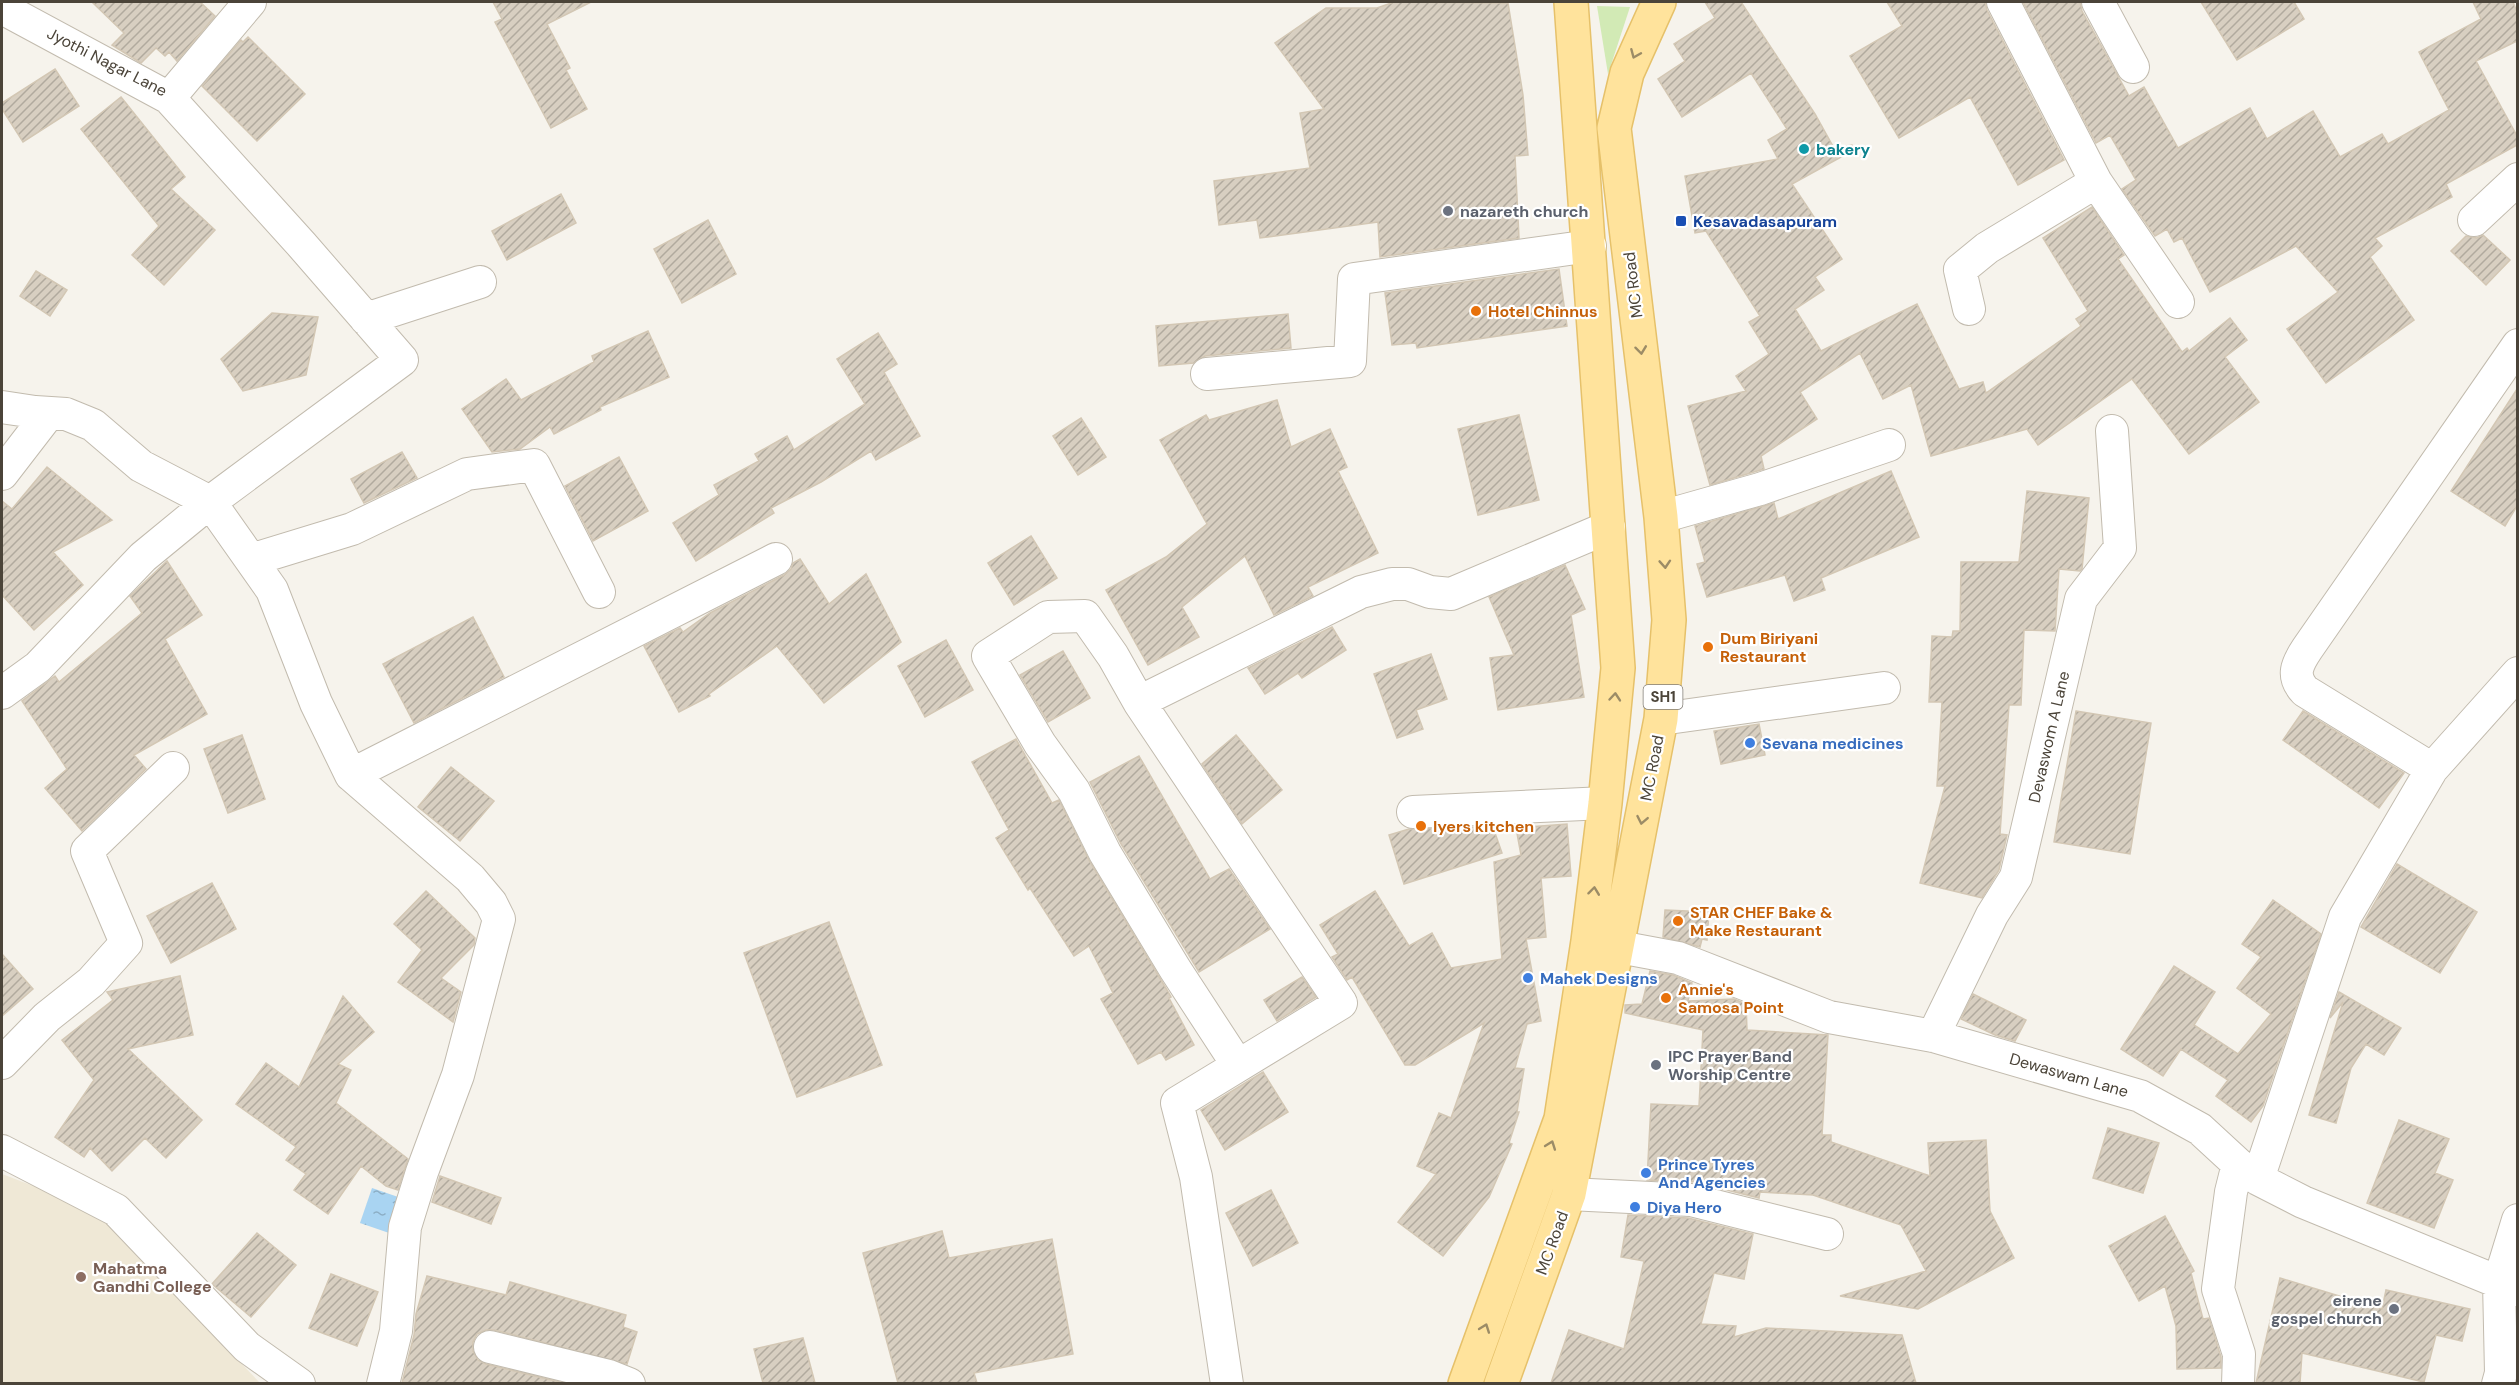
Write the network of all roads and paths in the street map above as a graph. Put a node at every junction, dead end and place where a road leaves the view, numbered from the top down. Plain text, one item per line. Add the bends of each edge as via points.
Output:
1 (250, 2) edge
2 (1572, 2) edge
3 (1659, 2) edge
4 (2003, 2) edge
5 (2098, 2) edge
6 (2, 8) edge
7 (2133, 68) dead end
8 (169, 98) junction
9 (2517, 179) edge
10 (2096, 182) junction
11 (2474, 220) dead end
12 (1590, 246) junction
13 (480, 282) dead end
14 (2178, 302) dead end
15 (1969, 309) dead end
16 (366, 319) junction
17 (2517, 345) edge
18 (1207, 374) dead end
19 (2, 407) edge
20 (50, 413) junction
21 (2112, 431) dead end
22 (1888, 445) dead end
23 (2, 474) edge
24 (210, 501) junction
25 (1661, 517) junction
26 (1609, 527) junction
27 (776, 559) dead end
28 (251, 560) junction
29 (599, 591) dead end
30 (2517, 673) edge
31 (1884, 687) dead end
32 (2, 693) edge
33 (1139, 702) junction
34 (1661, 719) junction
35 (173, 768) dead end
36 (2432, 770) junction
37 (351, 775) junction
38 (1605, 803) junction
39 (1413, 812) dead end
40 (1603, 943) junction
41 (1933, 1036) junction
42 (2, 1063) edge
43 (1238, 1064) junction
44 (2, 1151) edge
45 (2248, 1171) junction
46 (1569, 1194) junction
47 (2517, 1220) edge
48 (1827, 1234) dead end
49 (2508, 1286) edge
50 (490, 1347) dead end
51 (299, 1383) edge
52 (383, 1383) edge
53 (629, 1383) edge
54 (1227, 1383) edge
55 (1465, 1383) edge
56 (1501, 1383) edge
57 (2238, 1383) edge
58 (2498, 1383) edge

1 - 8 street, Jyothi Nagar Lane
2 - 12 main road, MC Road / SH1
3 -> 25 main road, MC Road / SH1 via 1627,73 1614,128
4 - 10 street
5 - 7 street
6 - 8 street, Jyothi Nagar Lane
8 - 16 street
9 - 11 street
10 - 14 street
10 - 15 street via 1987,248 1960,270
12 - 18 street via 1354,279 1350,361
12 - 26 main road, MC Road / SH1
13 - 16 street
16 - 24 street via 402,360
17 - 36 street via 2296,667 2298,682 2305,691
19 - 20 street
20 - 23 street
20 - 24 street via 66,414 93,425 141,465
21 - 41 street, Devaswom A Lane via 2120,548 2081,599 2016,877 1992,915
22 - 25 street via 1760,489
24 - 28 street
24 - 32 street via 143,557 38,667
25 -> 34 main road, MC Road / SH1 via 1669,620
26 - 33 street via 1451,594 1392,584 1360,592
38 -> 26 main road, MC Road / SH1 via 1618,668
27 - 37 street
28 - 29 street via 352,529 467,474 534,465
28 - 37 street via 272,590 316,703
30 - 36 street
31 - 34 street
33 - 43 street via 1341,1003
33 - 43 street via 1085,616 1048,617 988,656 1040,744 1074,790 1105,853 1175,969
34 -> 40 main road, MC Road / SH1
35 - 42 street via 87,851 126,943 91,982 46,1017
36 - 45 street via 2345,917
37 - 52 street via 470,878 499,919 458,1075 405,1227 396,1331
38 - 39 street
40 -> 38 main road, MC Road / SH1
40 - 41 street, Dewaswam Lane via 1678,958 1829,1017
40 - 46 main road, MC Road / SH1
55 -> 40 main road, MC Road / SH1 via 1561,1119
41 - 45 street, Dewaswam Lane via 2140,1096 2200,1129
43 - 54 street via 1177,1103 1196,1177
44 - 51 street via 116,1210 247,1347
45 - 49 street, Dewaswam Lane via 2303,1202
45 - 57 street via 2231,1192 2218,1289 2239,1354
46 - 48 street via 1691,1200
46 - 56 main road, MC Road / SH1
47 - 49 street
49 - 58 street
50 - 53 street

